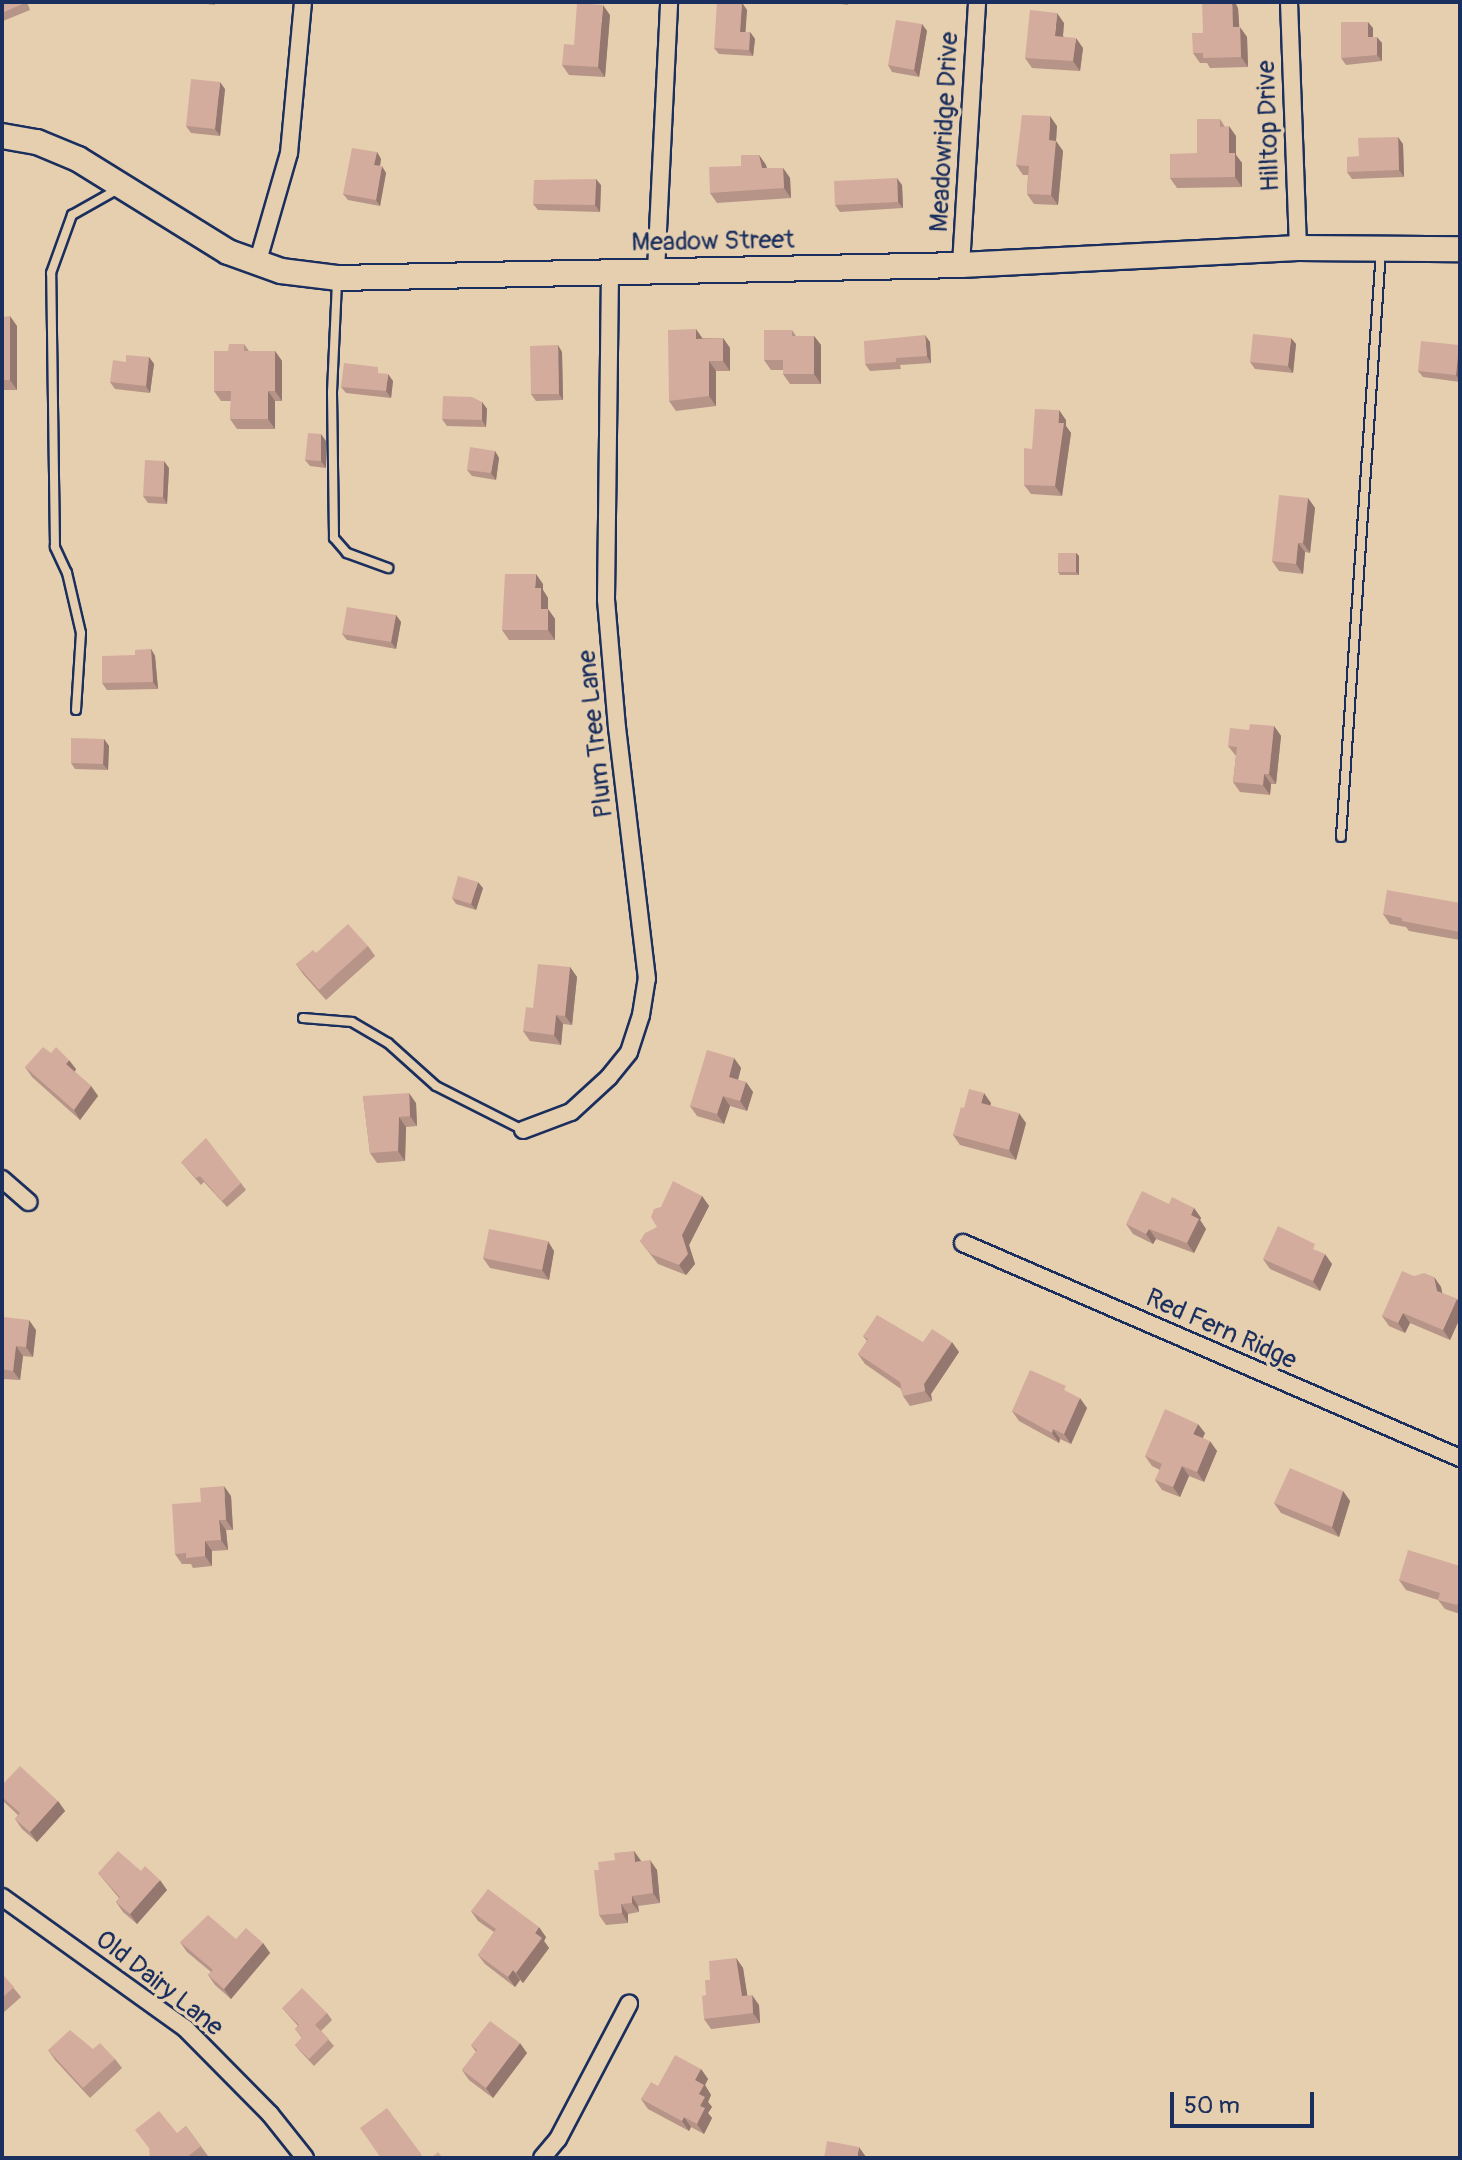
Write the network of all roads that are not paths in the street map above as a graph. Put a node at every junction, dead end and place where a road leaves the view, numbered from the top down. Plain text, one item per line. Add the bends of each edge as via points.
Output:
1 (303, 2) edge
2 (669, 2) edge
3 (977, 2) edge
4 (1289, 2) edge
5 (2, 136) edge
6 (123, 185) junction
7 (1298, 248) junction
8 (1381, 249) junction
9 (1460, 249) edge
10 (257, 264) junction
11 (961, 265) junction
12 (656, 271) junction
13 (610, 272) junction
14 (337, 278) junction
15 (388, 568) dead end
16 (76, 710) dead end
17 (1341, 837) dead end
18 (303, 1018) dead end
19 (523, 1130) joint
20 (2, 1179) edge
21 (28, 1202) dead end
22 (963, 1243) dead end
23 (1460, 1458) edge
24 (2, 1897) edge
25 (629, 2004) dead end
26 (305, 2158) edge
27 (542, 2158) edge

1 - 10 street via 289,153
2 - 12 street
3 - 11 street, Meadowridge Drive
4 - 7 street, Hilltop Drive
5 - 6 street, Meadow Street via 37,142
6 - 10 street, Meadow Street via 205,241
6 - 16 lane via 72,215 51,273 55,547 81,633
7 - 8 street, Meadow Street
7 - 11 street, Meadow Street
8 - 9 street, Meadow Street
8 - 17 lane
10 - 14 street, Meadow Street
11 - 12 street, Meadow Street
12 - 13 street, Meadow Street
13 - 14 street, Meadow Street
13 - 19 street, Plum Tree Lane via 606,599 647,979 629,1052 609,1077 571,1112
14 - 15 lane via 334,538 347,553
18 - 19 lane via 352,1022 388,1043 436,1086
20 - 21 street
22 - 23 street, Red Fern Ridge
24 - 26 street, Old Dairy Lane via 185,2028 270,2114
25 - 27 street via 558,2139

